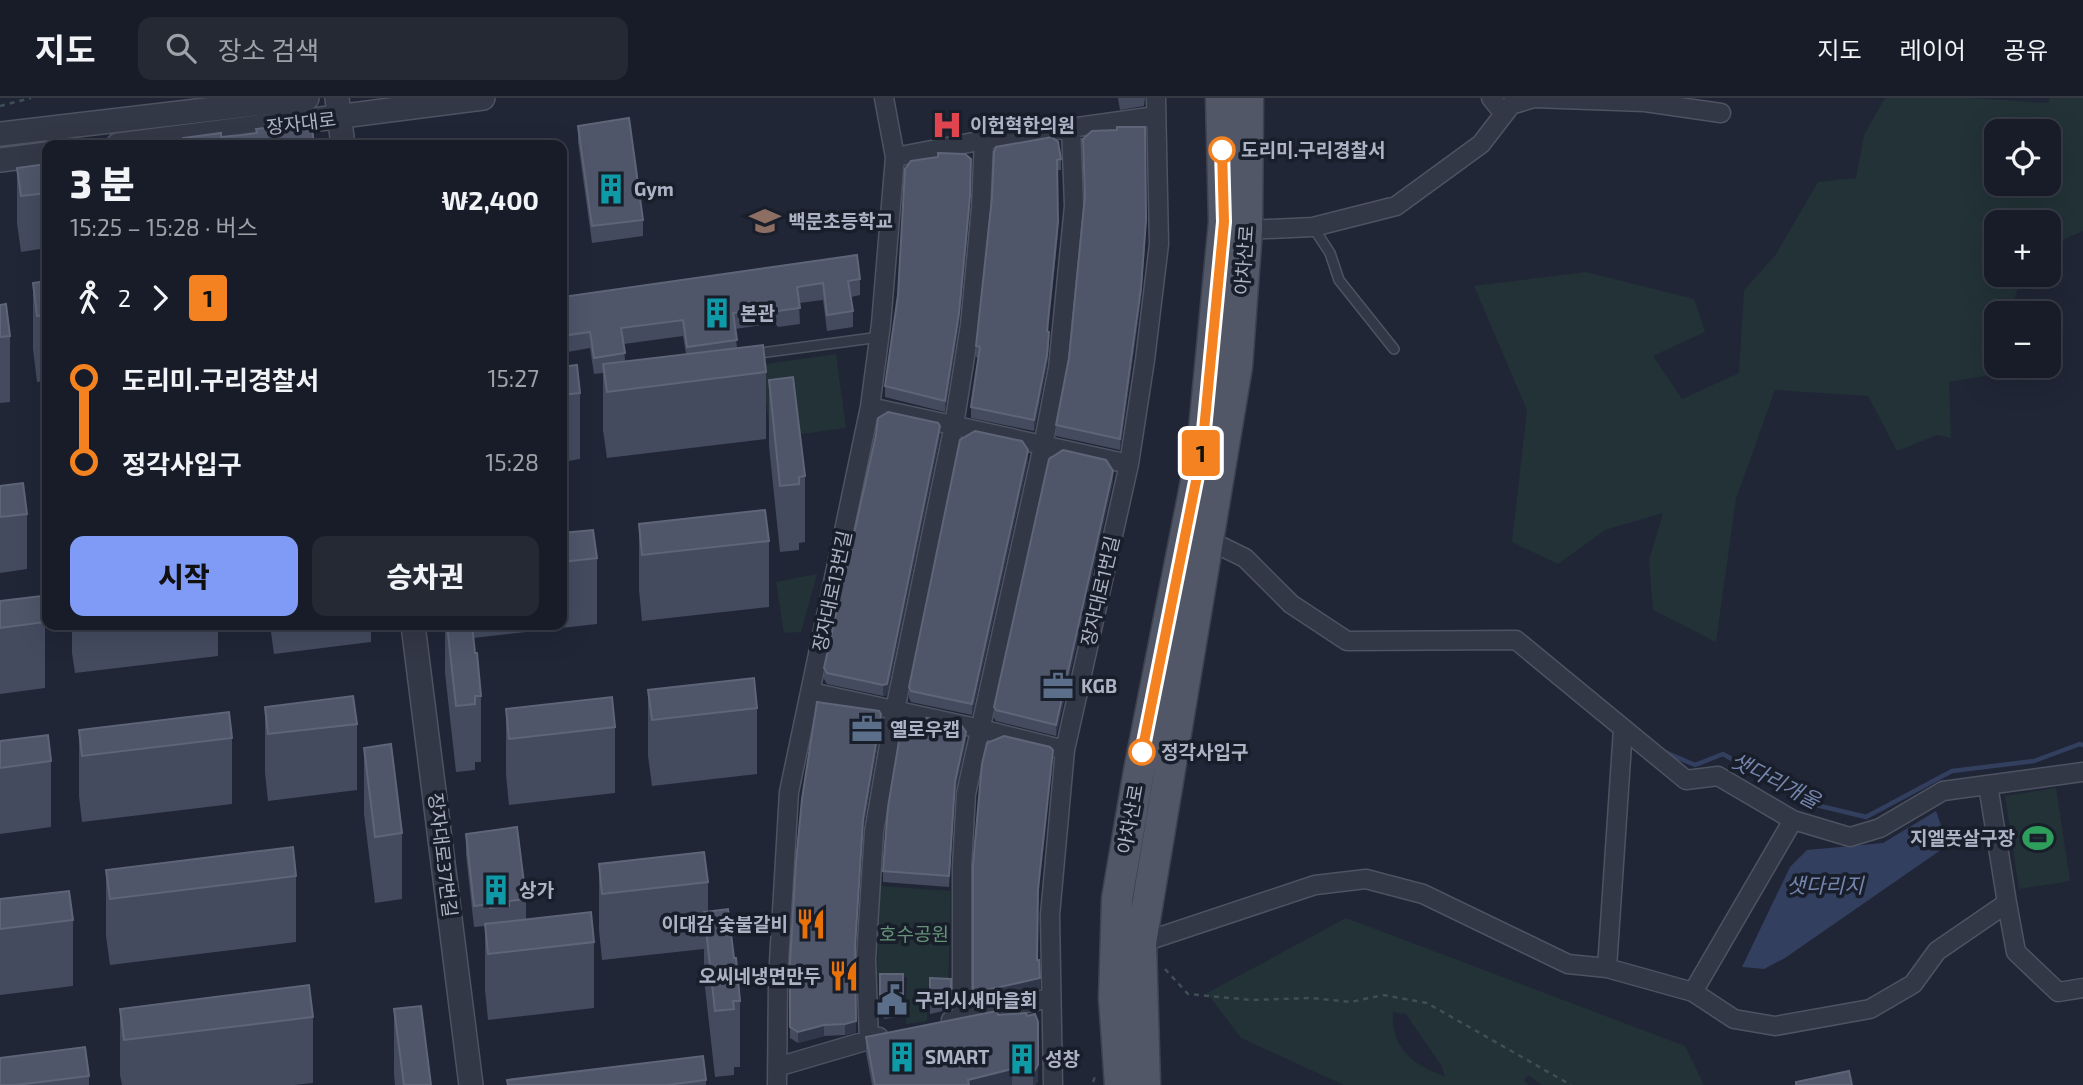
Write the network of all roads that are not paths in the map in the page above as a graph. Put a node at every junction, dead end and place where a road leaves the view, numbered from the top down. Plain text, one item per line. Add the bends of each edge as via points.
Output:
1 (307, 98) edge
2 (483, 98) edge
3 (884, 98) edge
4 (1221, 98) edge
5 (1248, 98) edge
6 (1491, 98) edge
7 (1156, 107) edge
8 (338, 108) edge
9 (1721, 113) dead end
10 (1504, 114) junction
11 (1071, 127) junction
12 (0, 134) edge
13 (148, 140) edge
14 (343, 140) edge
15 (984, 140) junction
16 (42, 155) edge
17 (895, 157) junction
18 (0, 160) edge
19 (1312, 227) junction
20 (1247, 230) junction
21 (880, 337) junction
22 (1394, 349) dead end
23 (745, 355) edge
24 (870, 407) junction
25 (954, 425) junction
26 (1043, 446) junction
27 (1129, 464) junction
28 (1197, 536) junction
29 (414, 630) edge
30 (811, 692) junction
31 (895, 710) junction
32 (981, 729) junction
33 (1623, 729) junction
34 (1065, 750) junction
35 (2083, 772) edge
36 (1988, 785) junction
37 (1793, 820) junction
38 (2007, 903) junction
39 (1141, 943) junction
40 (1607, 968) junction
41 (2083, 988) edge
42 (1693, 992) junction
43 (1050, 998) junction
44 (962, 1018) junction
45 (935, 1024) edge
46 (895, 1033) edge
47 (869, 1040) junction
48 (777, 1067) junction
49 (471, 1085) edge
50 (777, 1085) edge
51 (1053, 1085) edge
52 (1120, 1085) edge
53 (1145, 1085) edge

1 - 12 street, 장자대로
2 - 8 street, 장자대로
3 - 17 street, 장자대로13번길
4 - 28 main road, 아차산로 via 1224,222
5 - 20 main road, 아차산로
6 - 10 street
7 - 11 street
7 - 27 street, 장자대로1번길 via 1159,244
8 - 13 street, 장자대로
8 - 14 street
9 - 10 street via 1645,102 1534,98 1511,105
10 - 19 street via 1481,144 1396,206
11 - 15 street
11 - 26 street via 1074,206 1058,368
15 - 17 street
15 - 25 street via 970,325
16 - 18 street
17 - 21 street, 장자대로13번길
19 - 20 street
19 - 22 lane via 1339,280
20 - 28 main road, 아차산로 via 1237,366
21 - 23 lane
21 - 24 street, 장자대로13번길
24 - 25 street
24 - 30 street, 장자대로13번길
25 - 26 street
25 - 31 street
26 - 27 street
26 - 32 street
27 - 34 street, 장자대로1번길
28 - 33 street via 1245,558 1292,604 1348,641 1516,640
28 - 39 main road, 아차산로
28 - 52 main road, 아차산로 via 1139,771 1117,899 1114,998
29 - 49 street, 장자대로37번길
30 - 31 street
30 - 48 street, 장자대로13번길 via 789,792
31 - 32 street
31 - 47 street via 874,832 866,959
32 - 34 street
32 - 44 street via 966,794
33 - 37 street via 1686,780 1718,776
33 - 40 street
34 - 43 street, 장자대로1번길 via 1050,915
35 - 36 street
36 - 37 street via 1943,791 1880,828 1850,837
36 - 38 street
37 - 42 street
38 - 41 street via 2015,952 2058,992
38 - 42 street via 1937,951 1913,985 1870,1009 1775,1026 1734,1018
39 - 40 street via 1315,885 1366,879 1423,894 1567,964
39 - 53 main road, 아차산로
40 - 42 street
43 - 44 street
43 - 51 street, 장자대로1번길
44 - 45 street
46 - 47 street
47 - 48 street
48 - 50 street, 장자대로13번길

